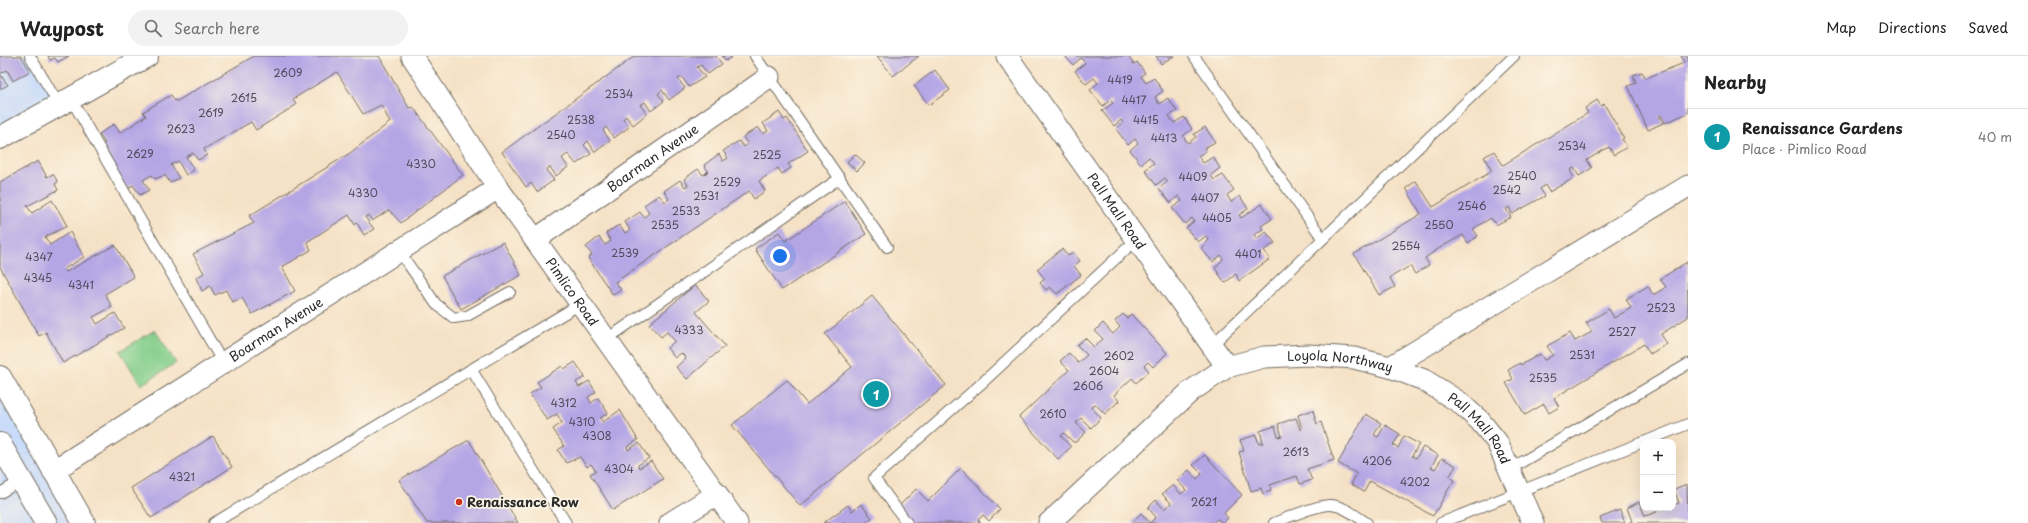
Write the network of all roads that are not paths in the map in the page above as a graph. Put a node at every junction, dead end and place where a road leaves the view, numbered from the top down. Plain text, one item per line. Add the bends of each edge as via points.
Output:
1 (30, 56) edge
2 (147, 56) edge
3 (414, 56) edge
4 (755, 56) edge
5 (1008, 56) edge
6 (1194, 56) edge
7 (1514, 56) edge
8 (770, 77) junction
9 (65, 102) junction
10 (0, 138) edge
11 (840, 178) junction
12 (1688, 186) edge
13 (498, 188) junction
14 (536, 239) junction
15 (1323, 239) junction
16 (1137, 240) junction
17 (887, 246) dead end
18 (400, 251) junction
19 (510, 292) dead end
20 (582, 303) junction
21 (607, 339) junction
22 (1212, 345) junction
23 (223, 364) junction
24 (1688, 364) edge
25 (1390, 366) junction
26 (1227, 367) junction
27 (472, 369) junction
28 (0, 377) edge
29 (1688, 424) edge
30 (1650, 439) edge
31 (1640, 443) edge
32 (0, 444) edge
33 (1510, 468) junction
34 (53, 471) junction
35 (21, 481) junction
36 (1520, 491) junction
37 (0, 493) edge
38 (717, 494) junction
39 (46, 523) edge
40 (84, 523) edge
41 (214, 523) edge
42 (566, 523) edge
43 (670, 523) edge
44 (737, 523) edge
45 (907, 523) edge
46 (1049, 523) edge
47 (1274, 523) edge
48 (1367, 523) edge
49 (1441, 523) edge
50 (1533, 523) edge

1 - 9 lane
2 - 9 main road
3 - 13 street, Pimlico Road
4 - 8 lane
5 - 16 street, Pall Mall Road
6 - 15 lane
7 - 15 lane
8 - 11 lane
8 - 14 street, Boarman Avenue
9 - 10 main road
9 - 23 lane
11 - 17 lane
11 - 21 lane
12 - 25 street, Loyola Northway
13 - 14 street, Pimlico Road
13 - 18 street, Boarman Avenue
14 - 20 street, Pimlico Road
15 - 22 lane
16 - 22 street, Pall Mall Road
16 - 45 lane via 982,383 874,478
18 - 19 lane via 436,304 454,318 467,316
18 - 23 street, Boarman Avenue
20 - 21 street, Pimlico Road
20 - 27 lane
21 - 38 street, Pimlico Road
22 - 26 street, Pall Mall Road
23 - 34 street, Boarman Avenue
24 - 33 lane
25 - 26 street, Loyola Northway via 1354,358 1309,355 1264,357
25 - 33 street, Pall Mall Road via 1424,380 1459,402 1497,442
26 - 46 street, Loyola Northway via 1191,391
27 - 41 lane
27 - 42 lane
28 - 34 main road
29 - 30 lane
31 - 36 lane
32 - 35 main road
33 - 36 street, Pall Mall Road
34 - 40 main road
35 - 37 lane
35 - 39 main road
36 - 49 lane
36 - 50 street, Pall Mall Road
38 - 43 street
38 - 44 street, Pimlico Road
47 - 48 lane via 1330,505 1345,509

